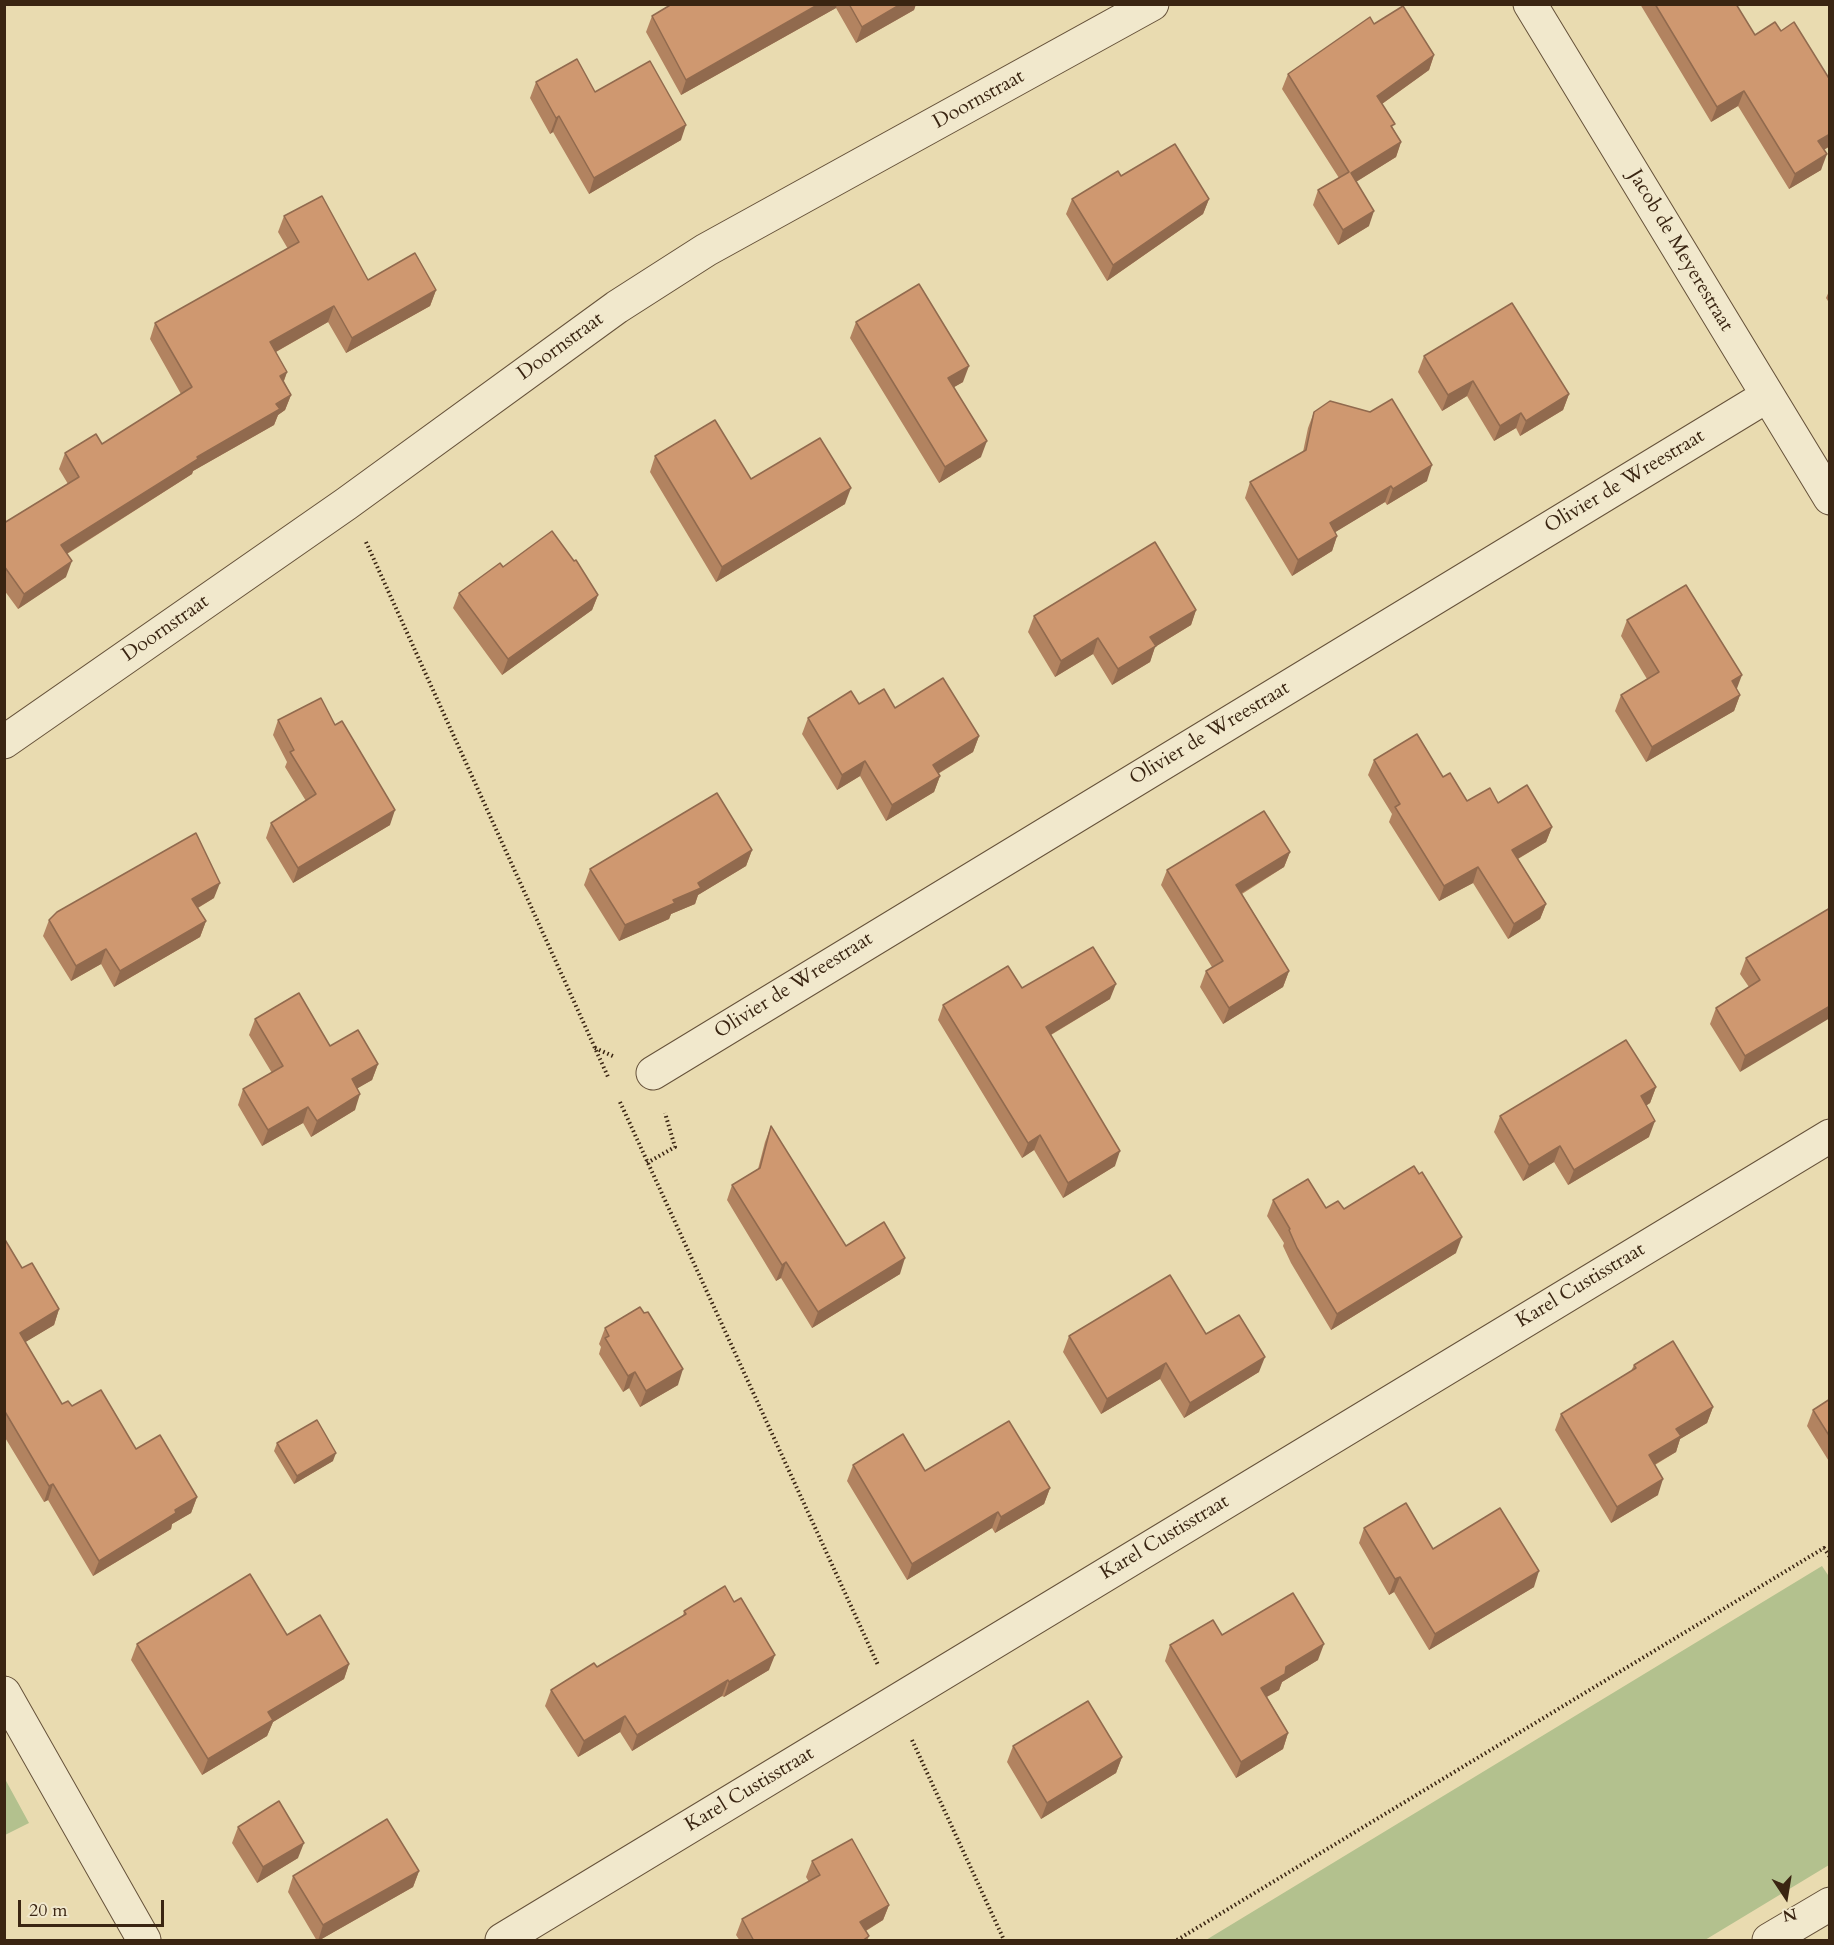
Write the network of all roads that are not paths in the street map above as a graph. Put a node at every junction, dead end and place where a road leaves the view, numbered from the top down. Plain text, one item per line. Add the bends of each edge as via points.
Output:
1 (1152, 4) edge
2 (1530, 4) edge
3 (1767, 396) junction
4 (1830, 498) edge
5 (4, 742) edge
6 (653, 1073) dead end
7 (1830, 1136) edge
8 (4, 1693) edge
9 (1830, 1904) edge
10 (144, 1941) edge
11 (502, 1941) edge
12 (1769, 1941) edge

1 - 5 street, Doornstraat via 706,250 617,307 346,504
2 - 3 street, Jacob de Meyerestraat
3 - 4 street, Jacob de Meyerestraat
3 - 6 street, Olivier de Wreestraat
7 - 11 street, Karel Custisstraat
8 - 10 street
9 - 12 street

